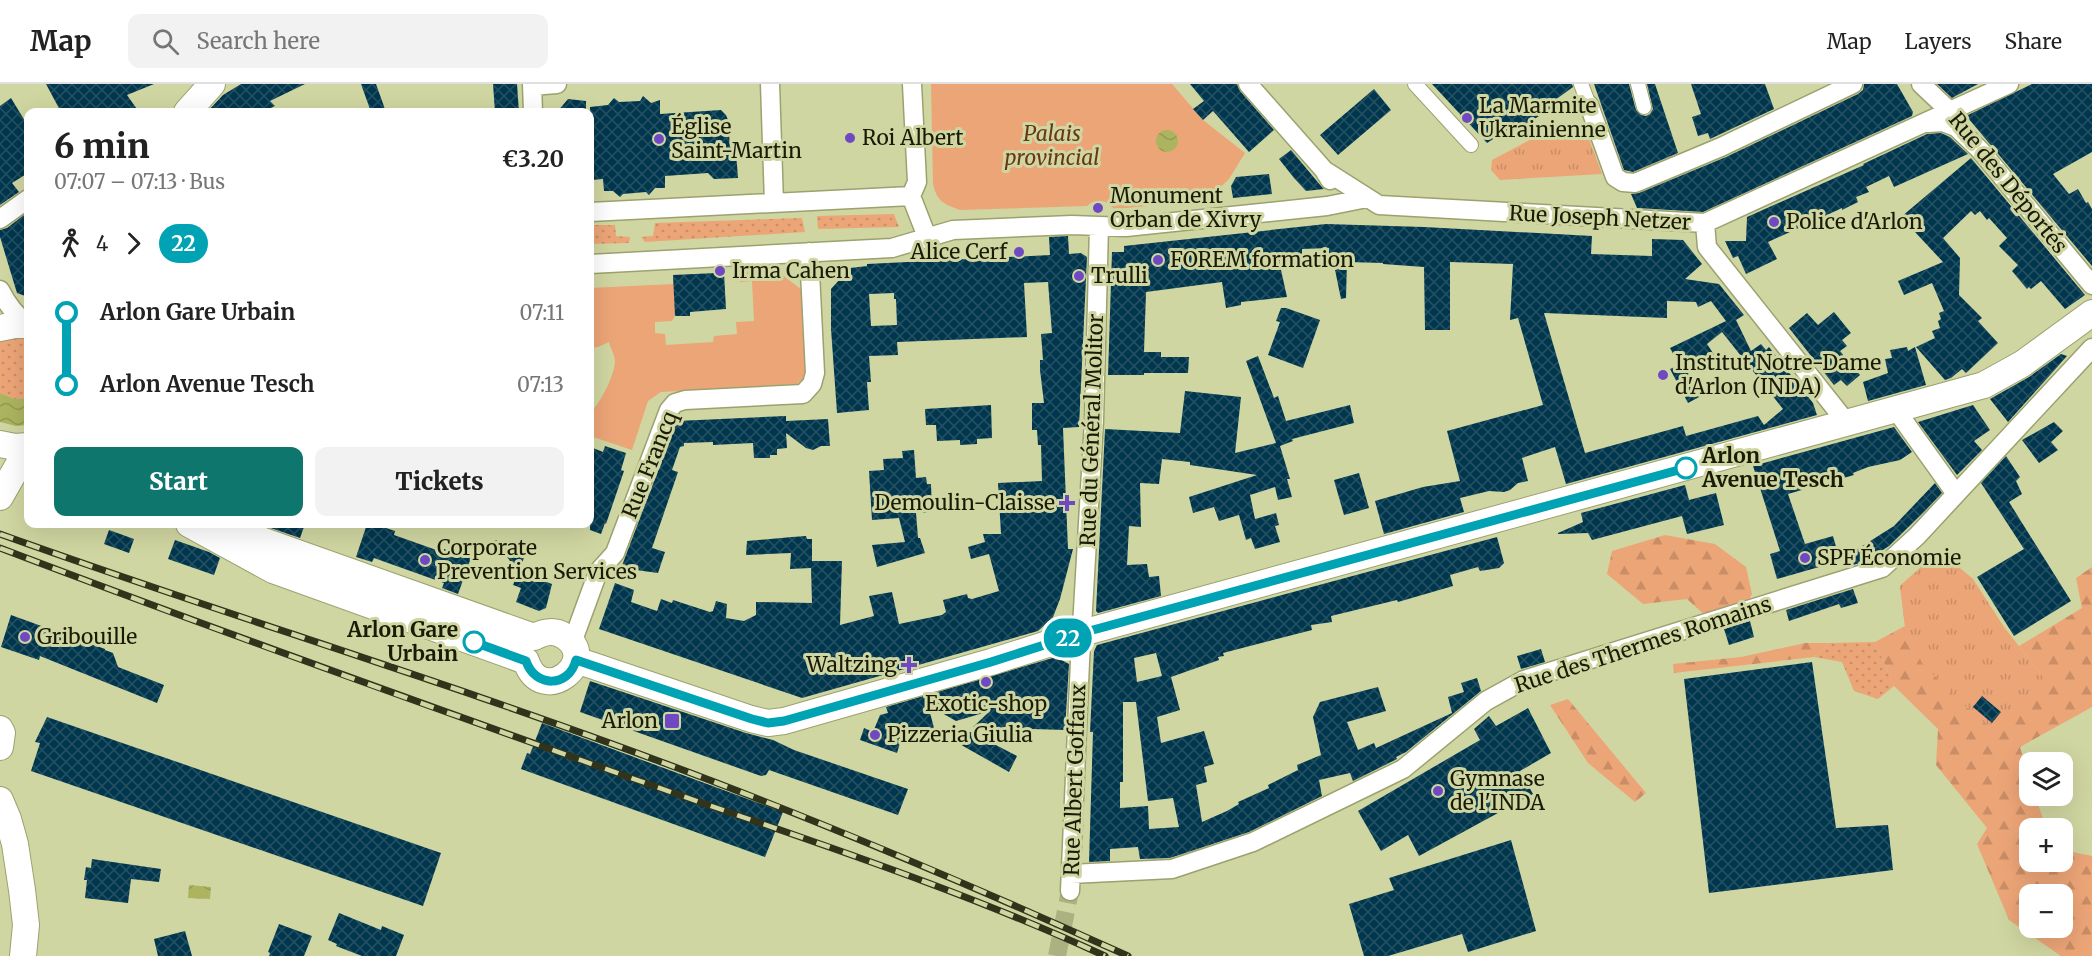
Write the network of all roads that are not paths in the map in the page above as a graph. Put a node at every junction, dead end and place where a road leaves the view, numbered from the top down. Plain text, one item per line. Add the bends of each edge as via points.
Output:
1 (212, 84) edge
2 (557, 84) edge
3 (770, 84) edge
4 (912, 84) edge
5 (1248, 84) edge
6 (1415, 84) edge
7 (1581, 84) edge
8 (1638, 84) edge
9 (1853, 84) edge
10 (1921, 84) edge
11 (2009, 84) edge
12 (532, 85) edge
13 (1589, 105) joint
14 (1644, 106) dead end
15 (191, 108) edge
16 (533, 108) edge
17 (1950, 111) junction
18 (1921, 124) junction
19 (1471, 145) dead end
20 (1980, 150) junction
21 (1324, 170) junction
22 (911, 196) junction
23 (1367, 198) junction
24 (24, 202) edge
25 (774, 203) junction
26 (1328, 206) junction
27 (594, 212) edge
28 (0, 219) edge
29 (1705, 223) junction
30 (1099, 226) junction
31 (927, 237) junction
32 (809, 252) junction
33 (594, 264) edge
34 (2092, 285) edge
35 (0, 290) edge
36 (2082, 320) edge
37 (24, 321) edge
38 (24, 325) edge
39 (0, 328) edge
40 (2091, 348) edge
41 (1896, 410) junction
42 (1847, 423) junction
43 (0, 444) edge
44 (24, 447) edge
45 (24, 454) edge
46 (0, 483) edge
47 (1956, 494) junction
48 (0, 496) edge
49 (196, 528) edge
50 (227, 528) edge
51 (1082, 633) junction
52 (574, 651) junction
53 (0, 729) edge
54 (0, 747) edge
55 (0, 800) edge
56 (0, 832) edge
57 (19, 874) junction
58 (1071, 882) joint
59 (23, 956) edge

1 - 15 main road
2 - 12 street
3 - 25 street
4 - 22 street via 917,182
5 - 21 street
6 - 19 street
7 - 13 street
8 - 14 street
9 - 13 street via 1635,183 1615,182
10 - 17 street, Rue des Déportés
11 - 17 street, Rue Joseph Netzer
12 - 16 street
17 - 18 street, Rue Joseph Netzer
17 - 20 street, Rue des Déportés via 1978,140
18 - 20 street, Rue Joseph Netzer via 1942,122 1956,127
18 - 29 street, Rue Joseph Netzer
20 - 34 street, Rue des Déportés
21 - 23 street, Rue Joseph Netzer
21 - 26 street via 1334,185 1334,196
22 - 25 street
22 - 31 street
23 - 26 street, Rue Joseph Netzer
23 - 29 street, Rue Joseph Netzer via 1395,207
24 - 28 street
25 - 27 street
26 - 30 street, Rue Joseph Netzer via 1126,227
29 - 42 street via 1707,247
30 - 31 street, Rue Joseph Netzer via 953,230
30 - 51 street, Rue du Général Molitor via 1094,420
31 - 32 street, Rue Joseph Netzer via 892,248
32 - 33 street, Rue Joseph Netzer
32 - 52 street, Rue Francq via 815,373 812,384 803,394 675,403 651,454 615,553 594,580
35 - 37 street
36 - 40 street
36 - 41 main road via 2022,364 1984,385
38 - 39 main road
40 - 47 street, Rue des Thermes Romains
41 - 42 main road
41 - 47 street
42 - 51 main road
43 - 44 main road
45 - 48 main road
46 - 48 main road
47 - 58 street, Rue des Thermes Romains via 1882,568 1524,680 1486,701 1403,769 1253,842 1172,869
49 - 52 main road via 273,570 526,661 539,678 554,681 567,675 572,669
50 - 52 main road via 534,637 555,631 568,638
51 - 52 main road via 825,710 768,723
51 - 58 street, Rue Albert Goffaux
53 - 54 main road
55 - 57 main road via 15,844
56 - 57 main road
57 - 59 main road via 26,925

